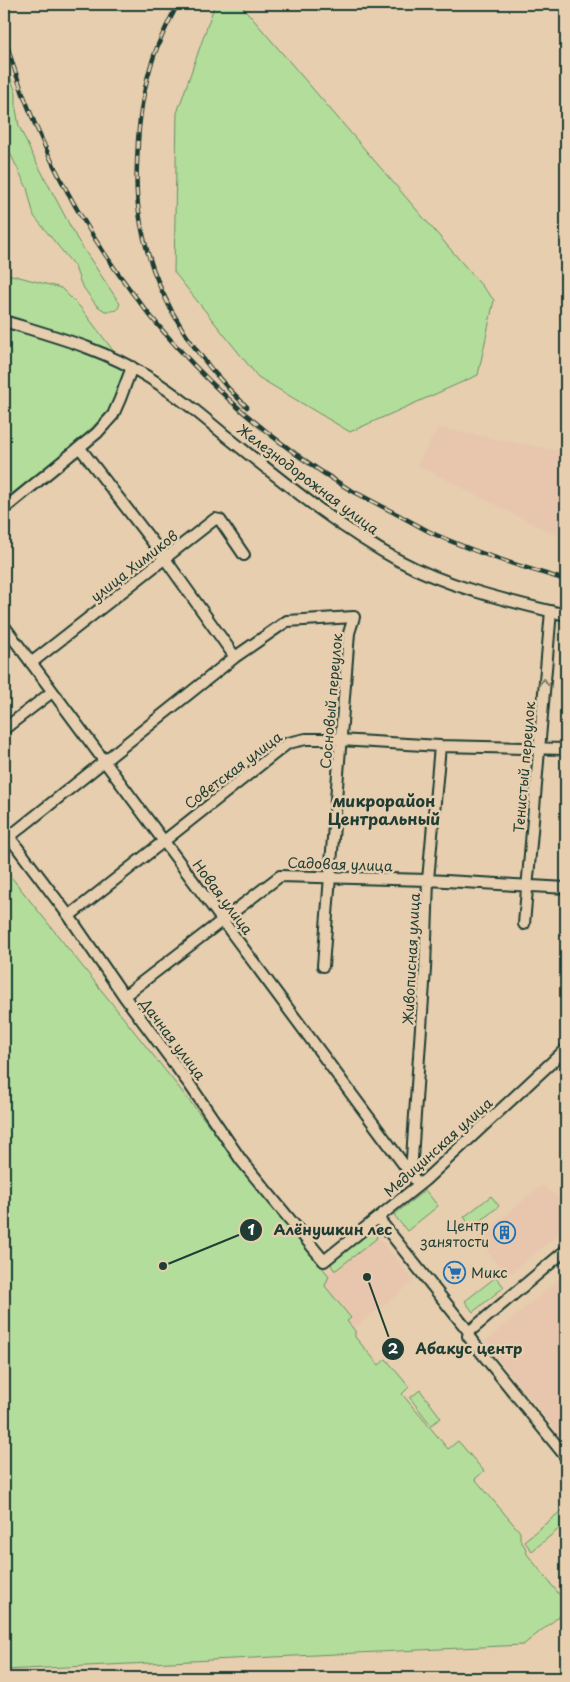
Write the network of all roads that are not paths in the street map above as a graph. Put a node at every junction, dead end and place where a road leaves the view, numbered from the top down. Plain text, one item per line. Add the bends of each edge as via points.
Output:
1 (4, 321) edge
2 (132, 367) junction
3 (80, 448) junction
4 (4, 509) edge
5 (244, 555) dead end
6 (164, 560) junction
7 (550, 611) junction
8 (566, 615) edge
9 (4, 626) edge
10 (235, 657) junction
11 (31, 663) junction
12 (52, 692) junction
13 (4, 729) edge
14 (342, 741) junction
15 (440, 746) junction
16 (539, 748) junction
17 (566, 749) edge
18 (104, 761) junction
19 (7, 834) edge
20 (164, 840) junction
21 (329, 877) junction
22 (428, 880) junction
23 (528, 887) junction
24 (566, 888) edge
25 (69, 916) junction
26 (222, 920) junction
27 (524, 924) dead end
28 (322, 966) dead end
29 (124, 996) junction
30 (566, 1049) edge
31 (411, 1173) junction
32 (419, 1185) junction
33 (378, 1218) junction
34 (566, 1250) edge
35 (324, 1261) joint
36 (469, 1332) junction
37 (566, 1458) edge

1 - 2 street, Железнодорожная улица via 63,338
2 - 3 street via 112,415
2 - 7 street, Железнодорожная улица via 167,389 298,492 373,546 422,571 468,589
3 - 4 street
3 - 6 street
5 - 6 street, улица Химиков via 220,520 215,519
6 - 10 street
6 - 11 street, улица Химиков
7 - 8 street, Железнодорожная улица
16 -> 7 street, Тенистый переулок
9 - 11 street, Новая улица
10 - 14 street, Сосновый переулок via 287,622 354,617 349,633
10 - 18 street
11 - 12 street, Новая улица
12 - 13 street
12 - 18 street, Новая улица
14 - 15 street, Советская улица
14 - 20 street, Советская улица via 306,739 288,743
14 - 21 street, Сосновый переулок
15 - 16 street, Советская улица
15 - 22 street, Живописная улица
16 - 17 street, Советская улица
16 - 23 street, Тенистый переулок
18 - 19 street
18 - 20 street, Новая улица
19 - 25 street, Дачная улица
20 - 25 street, Советская улица
20 - 26 street, Новая улица
21 - 22 street, Садовая улица
21 - 26 street, Садовая улица via 280,876
21 - 28 street, Сосновый переулок
22 - 23 street, Садовая улица
22 - 31 street, Живописная улица via 426,969
23 - 24 street, Садовая улица
23 - 27 street, Тенистый переулок
25 - 29 street, Дачная улица
26 - 29 street, Садовая улица
26 - 31 street, Новая улица
29 - 35 street, Дачная улица via 241,1160
30 - 32 street, Медицинская улица
31 - 32 street, Новая улица
32 - 33 street, Медицинская улица
33 - 35 street, Медицинская улица
33 - 36 street
34 - 36 street
36 - 37 street via 468,1336

